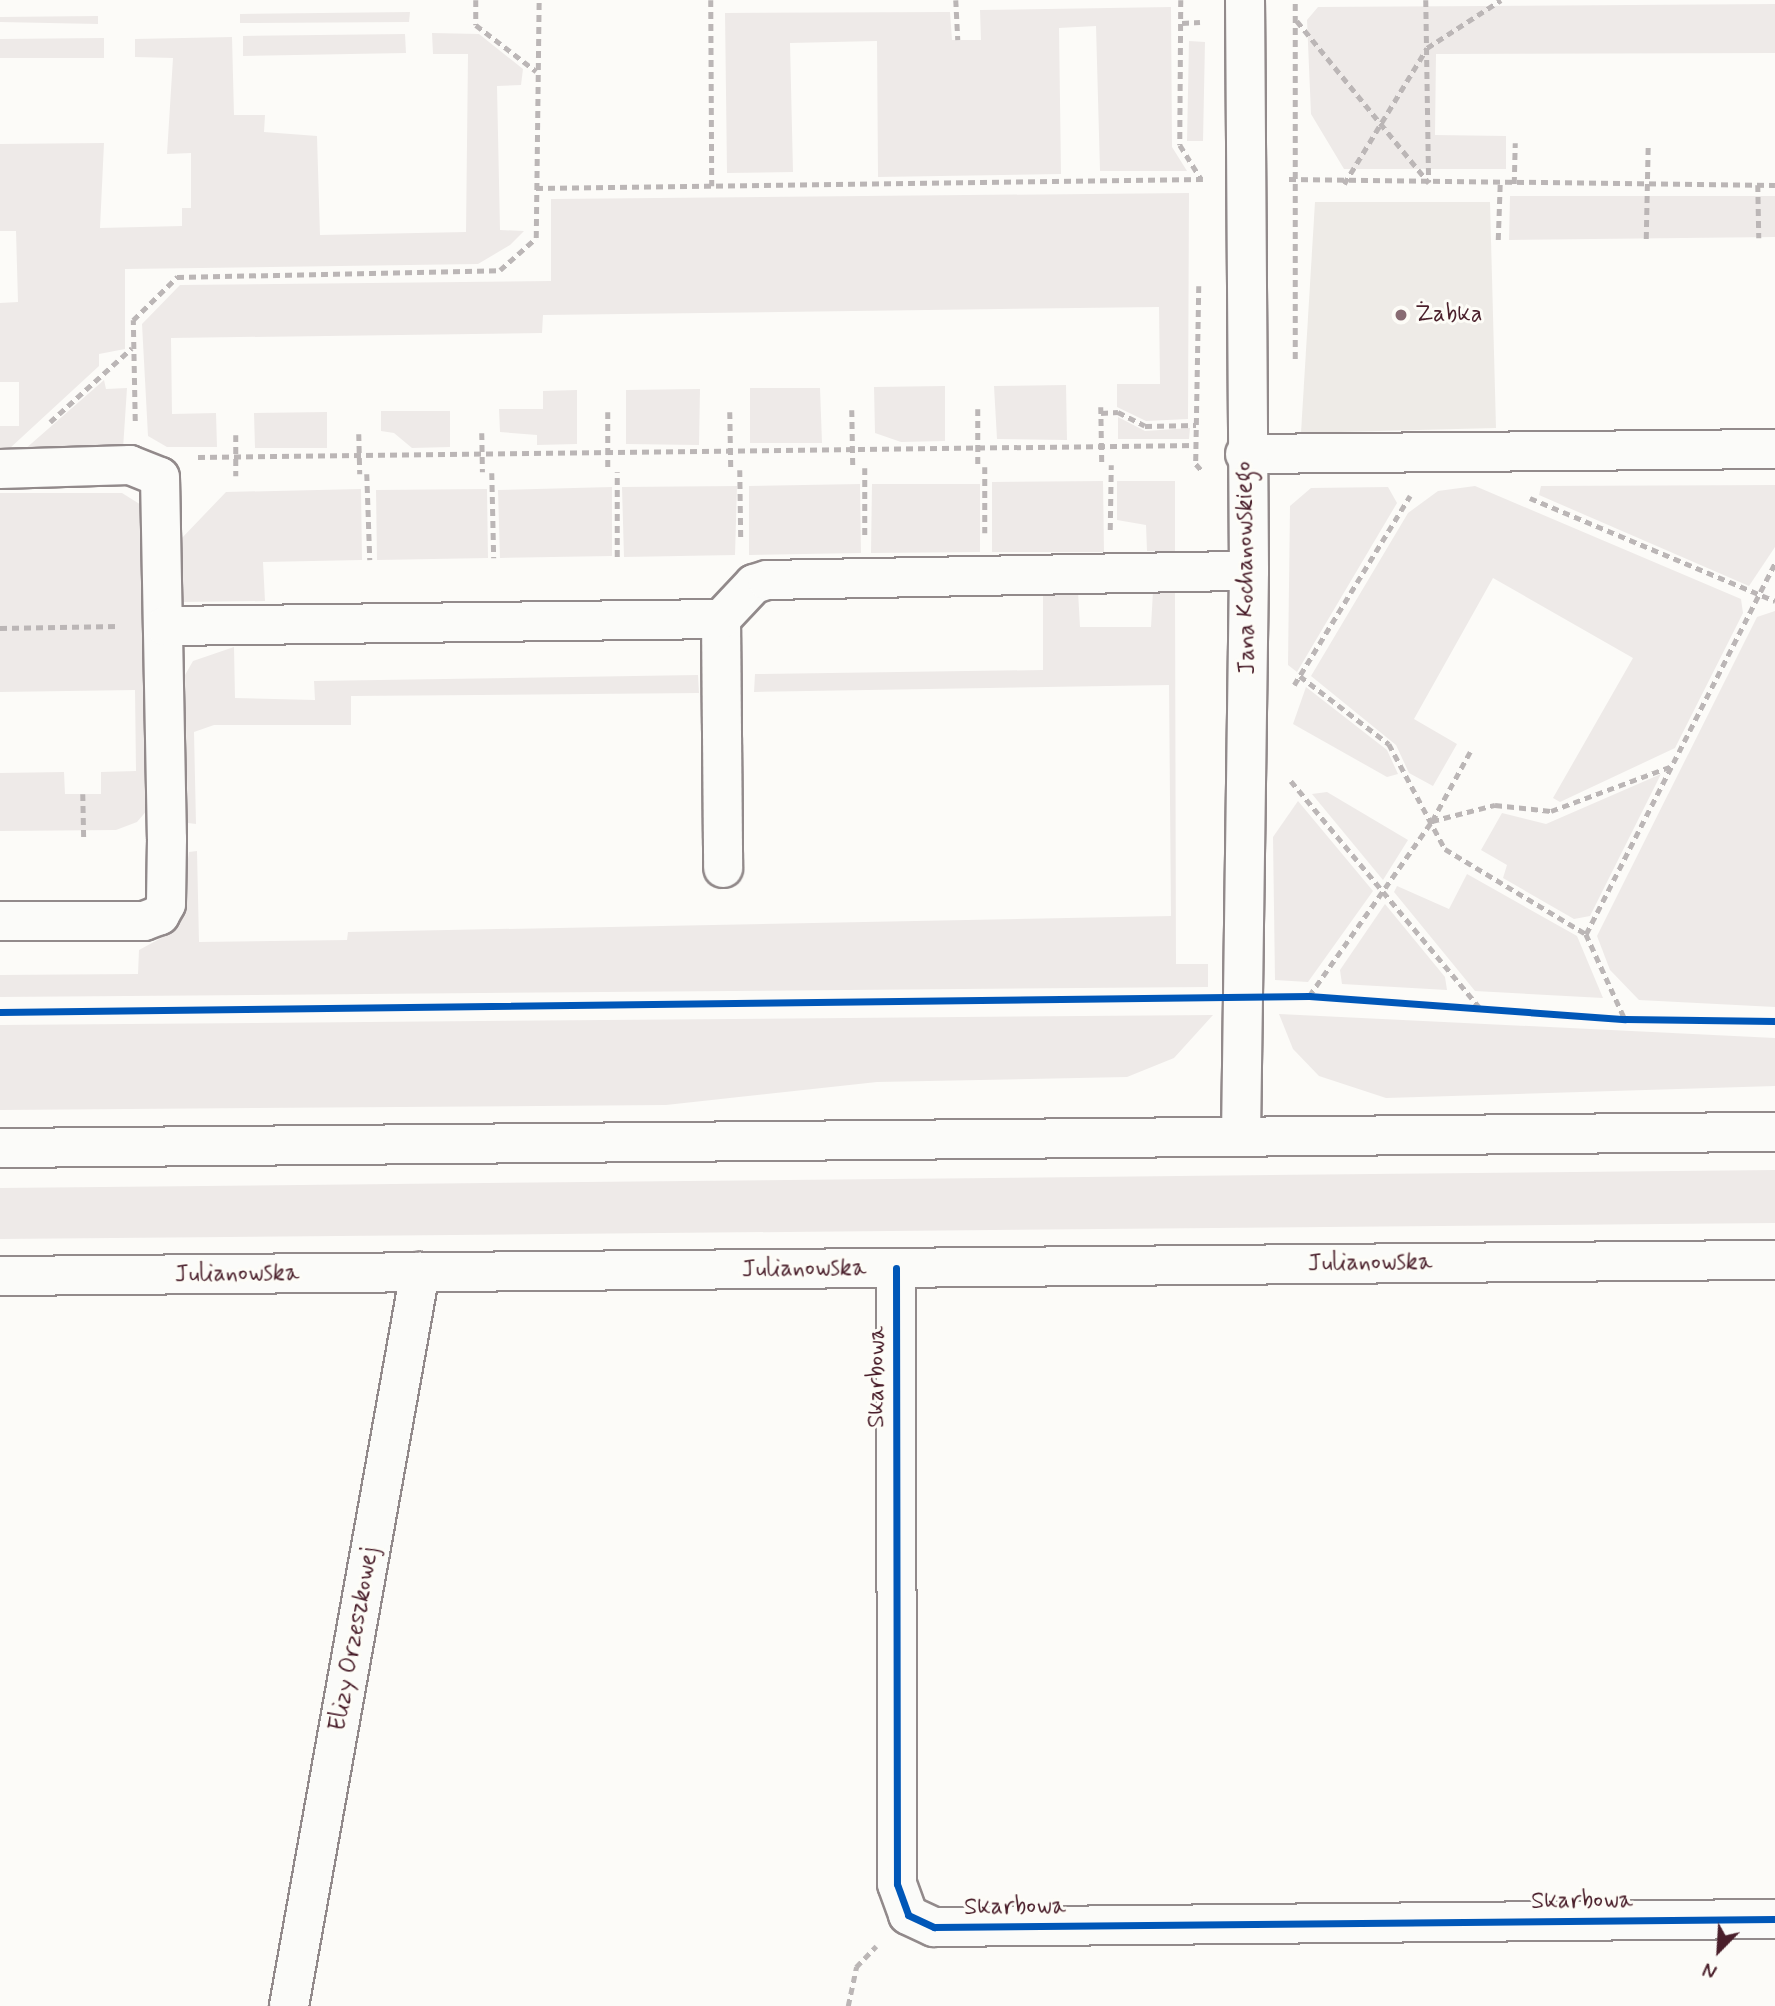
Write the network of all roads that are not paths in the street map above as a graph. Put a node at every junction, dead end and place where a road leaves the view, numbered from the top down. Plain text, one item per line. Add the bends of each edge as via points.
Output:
1 (1245, 0) edge
2 (1775, 449) edge
3 (1245, 454) junction
4 (0, 469) edge
5 (1249, 571) junction
6 (721, 619) junction
7 (165, 626) junction
8 (723, 869) dead end
9 (0, 921) edge
10 (1775, 1132) edge
11 (1241, 1137) junction
12 (0, 1148) edge
13 (1775, 1260) edge
14 (896, 1268) junction
15 (419, 1272) junction
16 (0, 1276) edge
17 (1775, 1919) edge
18 (289, 2006) edge

1 - 3 main road, Jana Kochanowskiego
2 - 3 main road
3 - 5 main road, Jana Kochanowskiego
4 - 7 main road via 130,465 160,477
5 - 6 main road via 767,580 754,584
5 - 11 main road, Jana Kochanowskiego
6 - 7 main road
6 - 8 main road
7 - 9 main road via 166,904 160,915 144,921
10 - 11 main road
11 - 12 main road
13 - 14 main road, Julianowska
14 - 15 main road, Julianowska
14 - 17 main road, Skarbowa via 897,1884 908,1915 934,1927
15 - 16 main road, Julianowska
15 - 18 main road, Elizy Orzeszkowej

